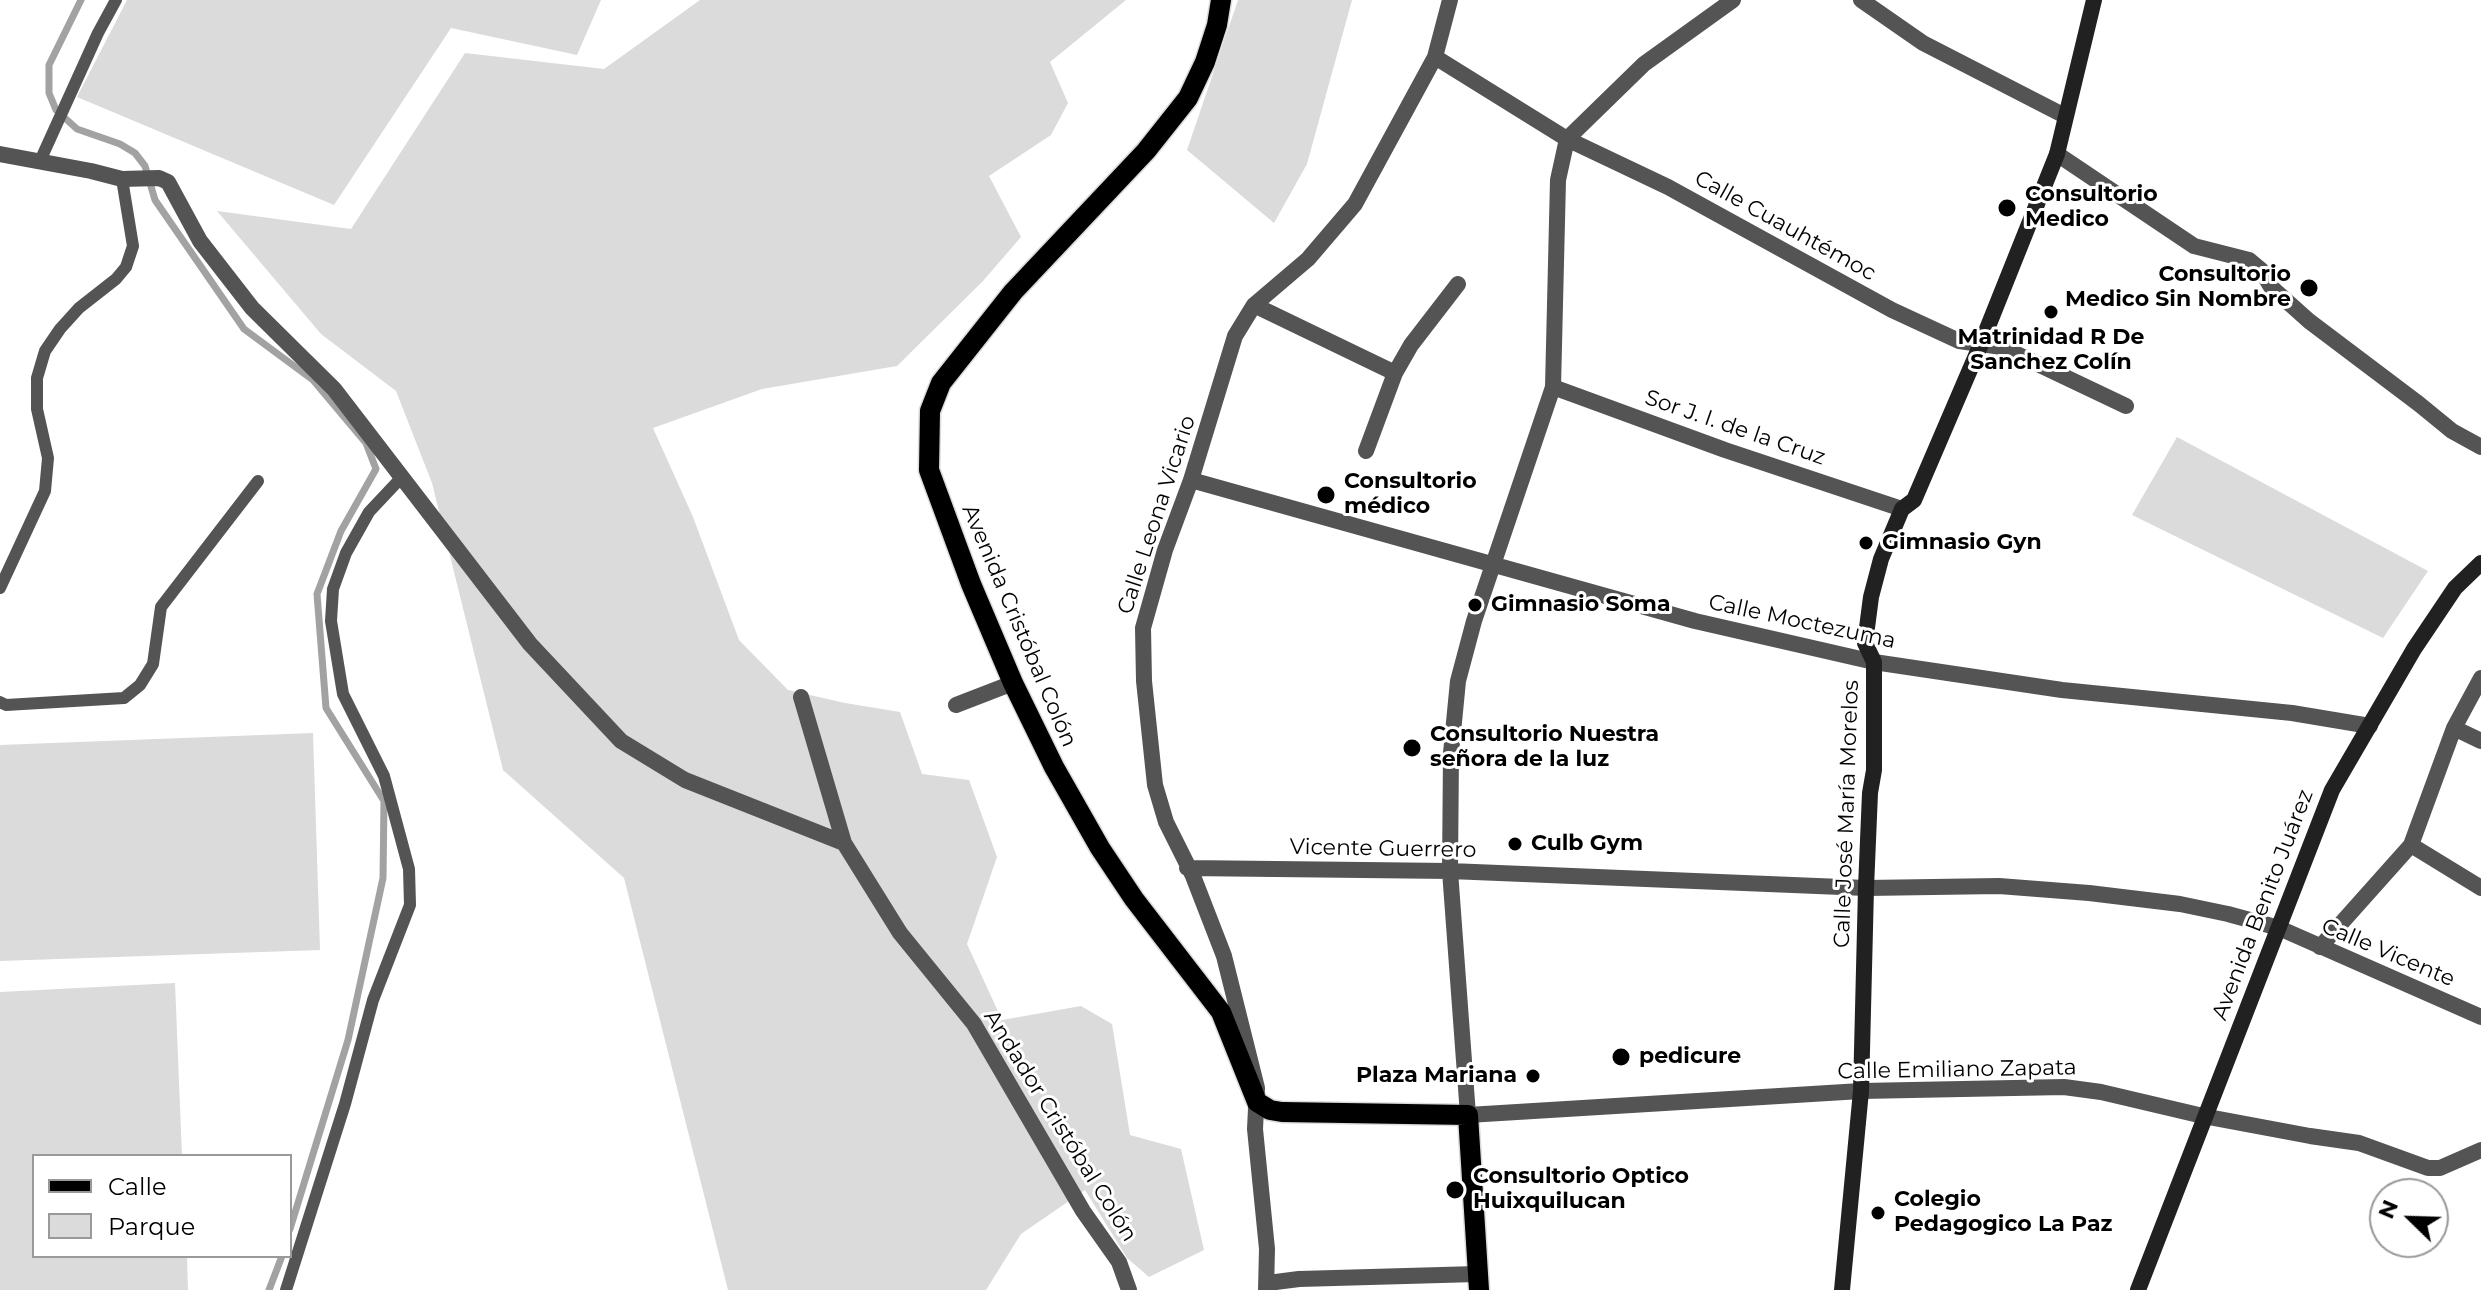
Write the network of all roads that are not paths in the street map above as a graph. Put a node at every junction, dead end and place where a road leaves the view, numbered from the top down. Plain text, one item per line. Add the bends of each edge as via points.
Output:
1 (116, 0) edge
2 (1221, 0) edge
3 (1450, 0) edge
4 (1733, 0) edge
5 (1861, 0) edge
6 (2094, 0) edge
7 (1435, 57) junction
8 (2065, 116) junction
9 (1567, 139) junction
10 (0, 154) edge
11 (2057, 154) junction
12 (40, 161) junction
13 (122, 179) junction
14 (1458, 284) dead end
15 (1254, 305) junction
16 (1981, 344) junction
17 (1395, 373) junction
18 (1553, 387) junction
19 (2126, 406) dead end
20 (2481, 447) edge
21 (1366, 451) dead end
22 (401, 478) junction
23 (1191, 480) junction
24 (258, 481) dead end
25 (1902, 509) junction
26 (2481, 563) edge
27 (1492, 566) junction
28 (0, 588) edge
29 (1874, 662) junction
30 (2481, 678) edge
31 (1013, 683) junction
32 (801, 697) dead end
33 (0, 702) edge
34 (956, 705) dead end
35 (2370, 726) junction
36 (2454, 728) junction
37 (2481, 741) edge
38 (844, 843) junction
39 (2411, 845) junction
40 (1187, 868) junction
41 (1450, 871) junction
42 (1866, 888) junction
43 (2481, 888) edge
44 (2279, 928) junction
45 (2320, 947) junction
46 (2481, 1017) edge
47 (1861, 1091) junction
48 (1257, 1102) junction
49 (1468, 1115) junction
50 (2203, 1116) junction
51 (2481, 1150) edge
52 (1478, 1282) edge
53 (1265, 1288) edge
54 (286, 1290) edge
55 (1129, 1290) edge
56 (1842, 1290) edge
57 (2138, 1290) edge

1 - 12 lane
2 - 31 main road, Avenida Cristóbal Colón via 1205,62 1188,98 1146,151 1013,292 941,383 930,411 929,470
3 - 7 street, Calle Leona Vicario
4 - 9 street via 1644,64
5 - 8 street via 1923,43
6 - 8 main road, Calle José María Morelos
7 - 9 street, Calle Cuauhtémoc
7 - 15 street, Calle Leona Vicario via 1355,204 1308,259
8 - 11 main road, Calle José María Morelos
9 - 16 street, Calle Cuauhtémoc via 1668,187 1892,310 1959,341
9 - 18 street via 1558,180
10 - 12 street
11 - 16 main road, Calle José María Morelos
11 - 20 street via 2194,246 2249,260 2309,321 2452,431
12 - 13 street
13 - 22 street via 168,182 200,241 252,308 334,389
13 - 28 lane via 133,246 116,279 79,308 45,351 37,378 38,418 48,458 45,491
14 - 17 street
15 - 17 street
15 - 23 street, Calle Leona Vicario via 1235,336
16 - 19 street, Calle Cuauhtémoc via 2002,347
16 - 25 main road, Calle José María Morelos via 1914,500
17 - 21 street
18 - 25 street, Sor J. I. de la Cruz
18 - 27 street
22 - 38 street via 530,644 621,741 685,780
22 - 54 lane via 369,512 346,553 333,589 331,621 343,694 384,776 409,869 410,905 373,1000
23 - 27 street, Calle Moctezuma
23 - 40 street, Calle Leona Vicario via 1143,628 1155,785
24 - 33 lane via 161,607 153,664 140,685 124,698
25 - 29 main road, Calle José María Morelos via 1871,597 1865,643
26 - 35 main road, Avenida Benito Juárez via 2455,588
27 - 29 street, Calle Moctezuma via 1751,636
27 - 41 street via 1458,681
29 - 35 street, Calle Moctezuma
29 - 42 main road, Calle José María Morelos
30 - 36 street
31 - 34 street
31 - 48 main road, Avenida Cristóbal Colón via 1100,848 1221,1012
32 - 38 street, Andador Cristóbal Colón
35 - 44 main road, Avenida Benito Juárez via 2332,790
36 - 37 street
36 - 39 street
38 - 55 street, Andador Cristóbal Colón via 900,933 974,1024 1083,1211 1119,1262
39 - 43 street
39 - 45 street
40 - 41 street, Vicente Guerrero
40 - 48 street, Calle Leona Vicario via 1224,956
41 - 42 street, Vicente Guerrero
41 - 49 street
42 - 44 street, Vicente Guerrero via 1999,886 2089,893 2180,904
42 - 47 main road, Calle José María Morelos
44 - 45 street, Calle Vicente
44 - 50 main road, Avenida Benito Juárez
45 - 46 street, Calle Vicente
47 - 49 street, Calle Emiliano Zapata
47 - 50 street, Calle Emiliano Zapata via 2064,1087
47 - 56 main road, Calle José María Morelos
48 - 49 main road via 1282,1112
48 - 53 street, Calle Leona Vicario
49 - 52 main road
50 - 51 street, Calle Emiliano Zapata via 2359,1143 2428,1168
50 - 57 main road, Avenida Benito Juárez
52 - 53 street via 1299,1279

